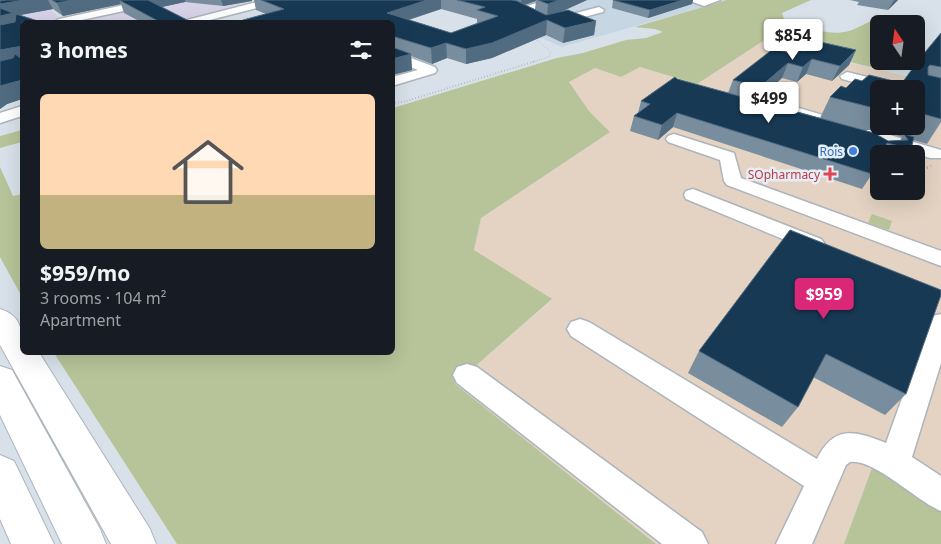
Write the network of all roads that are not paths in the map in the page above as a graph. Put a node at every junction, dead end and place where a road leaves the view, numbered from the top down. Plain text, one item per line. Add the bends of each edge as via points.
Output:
1 (161, 0) edge
2 (478, 0) edge
3 (556, 0) edge
4 (692, 0) edge
5 (715, 0) edge
6 (271, 1) edge
7 (240, 10) junction
8 (599, 10) dead end
9 (520, 11) junction
10 (254, 16) edge
11 (68, 20) edge
12 (200, 20) edge
13 (395, 56) edge
14 (847, 76) dead end
15 (395, 81) edge
16 (870, 82) edge
17 (20, 112) edge
18 (0, 118) edge
19 (674, 139) dead end
20 (878, 145) edge
21 (910, 145) edge
22 (925, 149) edge
23 (940, 153) edge
24 (693, 195) dead end
25 (831, 251) edge
26 (941, 258) edge
27 (0, 320) edge
28 (941, 323) edge
29 (580, 329) dead end
30 (20, 351) edge
31 (23, 355) edge
32 (467, 375) dead end
33 (0, 380) edge
34 (894, 464) junction
35 (0, 474) edge
36 (823, 480) junction
37 (941, 495) edge
38 (33, 544) edge
39 (85, 544) edge
40 (135, 544) edge
41 (690, 544) edge
42 (794, 544) edge

1 - 11 street
2 - 9 street
3 - 9 street
4 - 5 street via 704,3
6 - 7 street
7 - 10 street
7 - 12 street
8 - 9 street via 546,24
13 - 15 street via 430,70
14 - 16 street
17 - 18 street
19 - 26 street via 728,157 733,181
20 - 21 street via 739,100
22 - 23 street
24 - 25 street
27 - 30 main road
28 - 34 street
29 - 36 street
31 - 40 main road
32 - 41 street
33 - 39 main road
34 - 36 street via 858,447 845,448 835,455
34 - 37 street
35 - 38 main road
36 - 42 street

